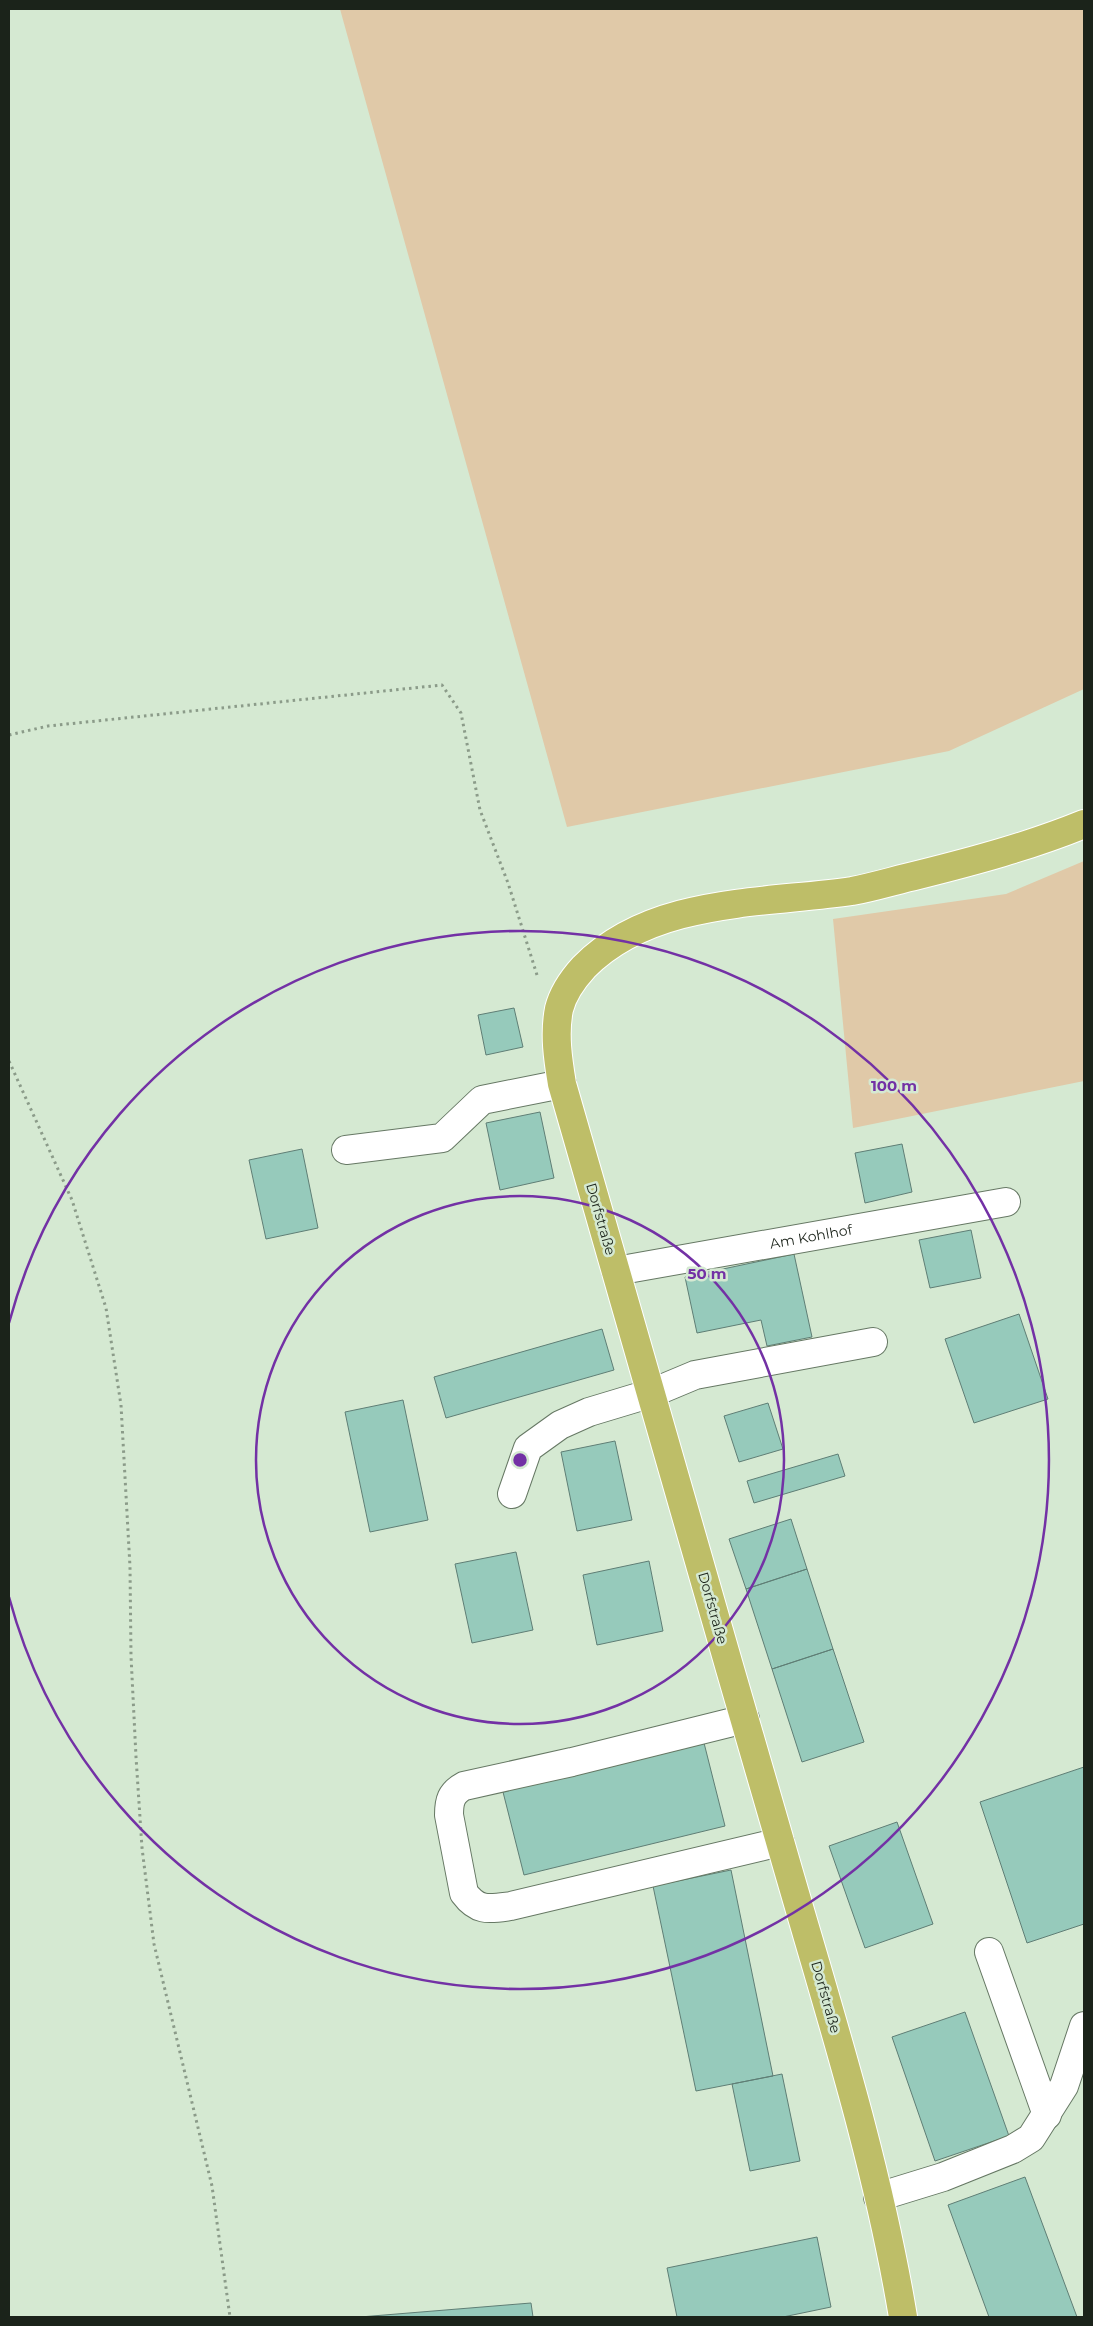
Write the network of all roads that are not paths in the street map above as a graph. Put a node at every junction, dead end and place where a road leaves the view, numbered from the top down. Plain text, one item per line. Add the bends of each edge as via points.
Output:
1 (1084, 824) edge
2 (562, 1084) junction
3 (346, 1150) dead end
4 (1006, 1202) dead end
5 (616, 1271) junction
6 (872, 1342) dead end
7 (652, 1393) junction
8 (512, 1494) dead end
9 (745, 1719) junction
10 (780, 1842) junction
11 (988, 1952) dead end
12 (1084, 2026) edge
13 (1047, 2115) junction
14 (878, 2197) junction
15 (902, 2317) edge

1 - 2 main road, Dorfstraße via 986,858 853,890 747,902 684,914 636,930 596,956 566,990 559,1009 556,1046
2 - 3 street via 482,1100 442,1138
2 - 5 main road, Dorfstraße
4 - 5 street, Am Kohlhof
5 - 7 main road, Dorfstraße
6 - 7 street via 695,1375
7 - 8 street via 589,1412 560,1425 528,1448
7 - 9 main road, Dorfstraße
9 - 10 main road, Dorfstraße
9 - 10 street via 458,1789 452,1794 449,1809 464,1893 471,1903 480,1908 511,1906
10 - 14 main road, Dorfstraße via 827,1999
11 - 13 street
12 - 13 street via 1064,2086
13 - 14 street via 1031,2138 1014,2149 943,2177
14 - 15 main road, Dorfstraße

